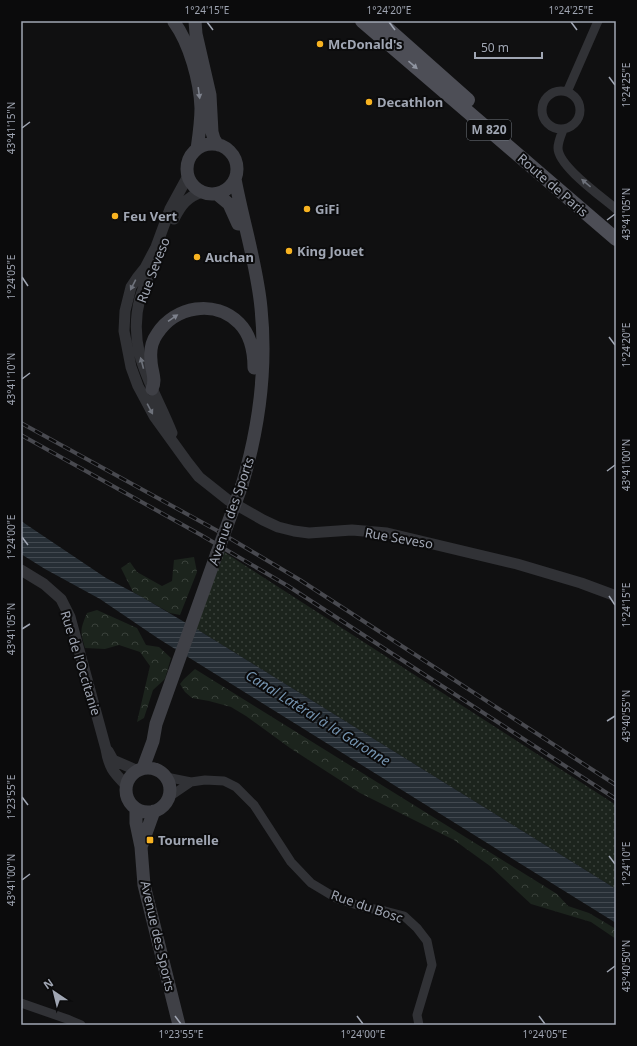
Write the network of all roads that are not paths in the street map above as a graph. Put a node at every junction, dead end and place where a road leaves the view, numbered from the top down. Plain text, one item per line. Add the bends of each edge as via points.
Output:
1 (188, 21) edge
2 (195, 21) edge
3 (362, 21) edge
4 (378, 21) edge
5 (598, 21) edge
6 (173, 22) edge
7 (567, 92) junction
8 (562, 130) junction
9 (218, 145) junction
10 (198, 149) junction
11 (188, 176) junction
12 (235, 180) junction
13 (202, 192) junction
14 (217, 194) junction
15 (616, 208) edge
16 (616, 234) edge
17 (616, 239) edge
18 (263, 343) junction
19 (152, 389) junction
20 (257, 422) junction
21 (179, 450) junction
22 (22, 573) edge
23 (616, 596) edge
24 (153, 741) junction
25 (106, 749) junction
26 (140, 769) junction
27 (162, 774) junction
28 (191, 782) junction
29 (126, 785) junction
30 (169, 797) junction
31 (136, 809) junction
32 (154, 811) junction
33 (141, 846) junction
34 (21, 1003) edge
35 (81, 1025) edge
36 (179, 1025) edge
37 (419, 1025) edge

1 - 6 main road
2 - 9 main road via 210,95 212,132
3 -> 17 main road, Route de Paris / M 820
4 - 16 main road, Route de Paris / M 820
5 - 7 street
6 -> 10 main road via 183,37 200,92
7 - 8 street via 577,100 580,111 575,123 570,128
7 - 8 street via 554,92 548,96 541,108 546,124
15 -> 8 street via 564,163 558,148
9 - 10 main road via 207,144
9 - 12 main road via 232,153 237,166
10 - 11 main road via 188,161
11 - 13 main road via 191,183
11 -> 21 street, Rue Seveso via 170,210 153,254 132,287 125,311 124,332 131,368 138,386 154,416
12 - 14 main road via 230,187
12 - 18 main road, Avenue des Sports via 259,292
13 - 14 main road
19 -> 13 street, Rue Seveso via 143,369 136,338 140,298 180,208 188,199
14 - 18 main road, Avenue des Sports via 229,204 238,226
18 - 20 main road, Avenue des Sports
19 -> 20 main road via 155,383 150,360 152,347 162,326 183,311 197,308 220,311 240,324 250,342 254,354
19 - 21 street, Rue Seveso
20 - 24 main road, Avenue des Sports, bridge via 242,485 174,669
21 - 23 street, Rue Seveso via 213,489 245,511 278,527 309,533 352,530 393,534 517,564
22 - 25 street, Rue de l'Occitanie via 44,584 61,599 70,617
24 - 26 main road
24 - 27 main road
25 - 26 street via 113,760
25 - 29 street, Rue de l'Occitanie via 108,763
26 - 27 main road via 149,767
26 - 29 main road via 131,774
27 - 28 street, Rue du Bosc
27 - 30 main road via 169,783
28 - 30 street, Rue du Bosc
28 - 37 street, Rue du Bosc via 224,781 236,787 254,805 291,862 311,884 336,898 404,916 418,928 427,941 432,965 417,1015
29 - 31 main road via 127,799
30 - 32 main road
31 - 32 main road via 142,812
31 - 33 main road, Avenue des Sports
32 - 33 main road, Avenue des Sports
33 - 36 main road, Avenue des Sports via 144,885
34 - 35 street

